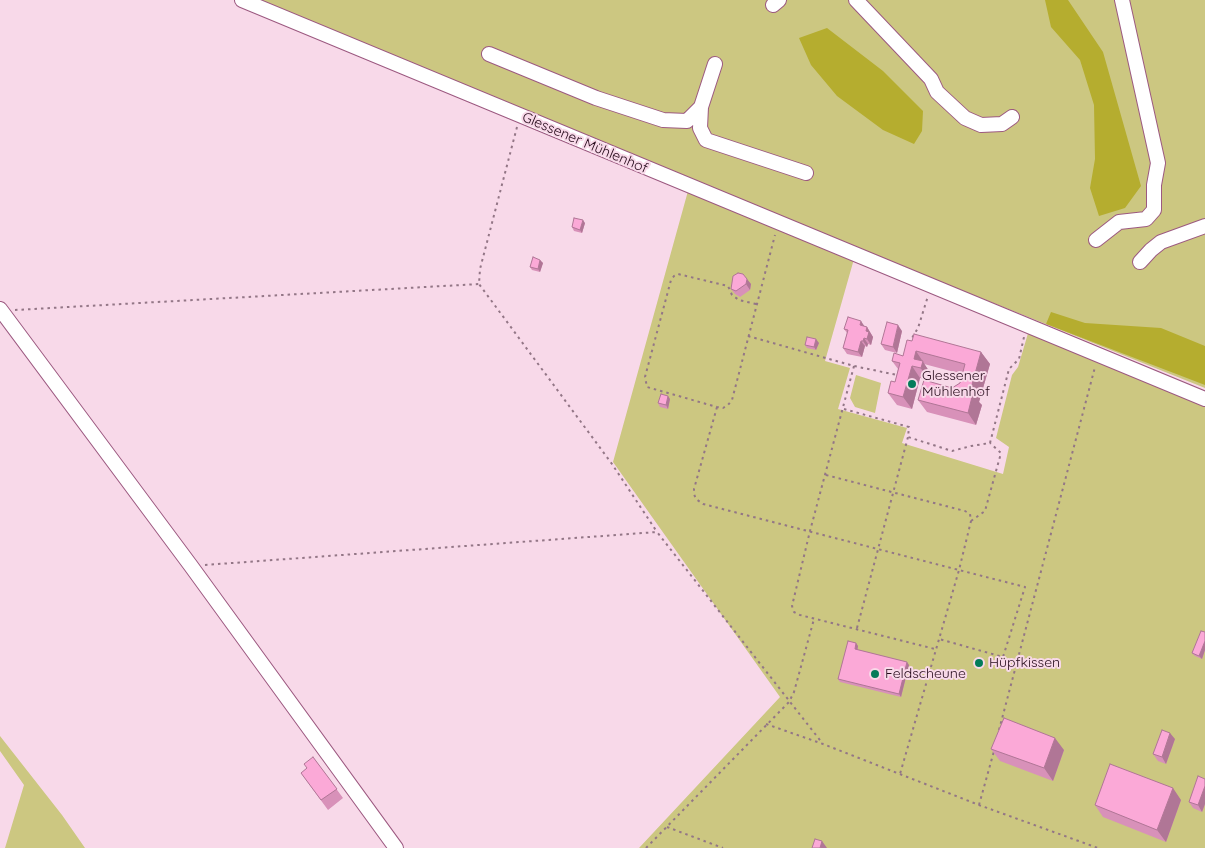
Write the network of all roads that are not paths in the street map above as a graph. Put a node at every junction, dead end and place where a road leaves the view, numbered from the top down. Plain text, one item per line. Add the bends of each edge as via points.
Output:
1 (242, 0) edge
2 (856, 0) edge
3 (1122, 0) edge
4 (489, 54) dead end
5 (716, 64) dead end
6 (701, 108) junction
7 (1012, 117) dead end
8 (806, 173) dead end
9 (1205, 226) edge
10 (1096, 240) dead end
11 (1140, 262) dead end
12 (1, 310) edge
13 (1205, 398) edge
14 (396, 848) edge

1 - 13 street, Glessener Mühlenhof
2 - 7 street via 931,78 936,92 965,118 981,125 995,125
3 - 10 street via 1158,163 1154,210 1146,219 1119,222
4 - 6 street via 596,98 663,120 687,121
5 - 6 street
6 - 8 street via 700,128 706,140
9 - 11 street via 1161,242
12 - 14 street

